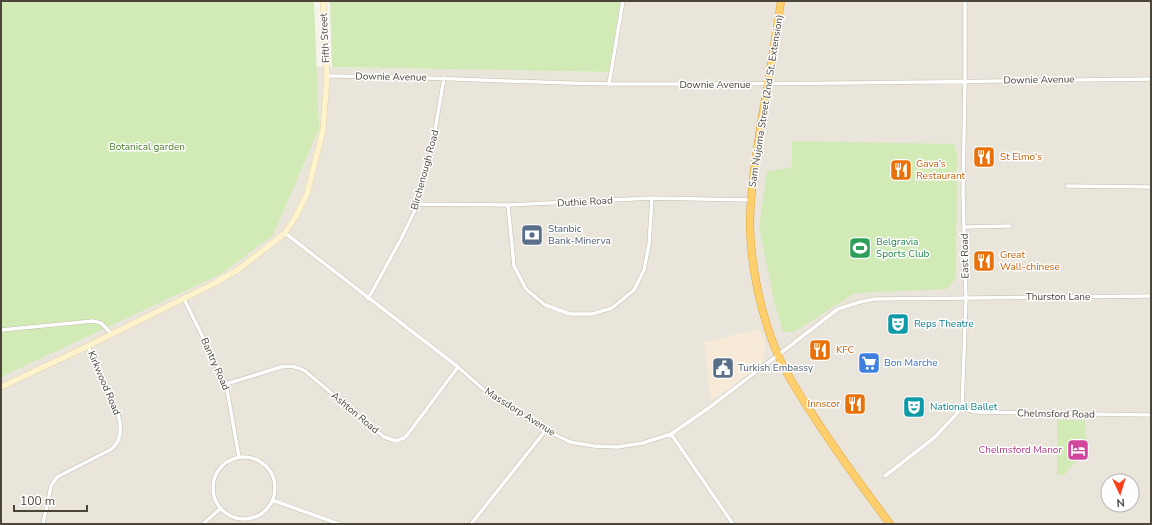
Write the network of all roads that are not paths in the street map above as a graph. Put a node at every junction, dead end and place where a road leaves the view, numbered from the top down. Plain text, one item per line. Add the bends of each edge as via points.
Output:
1 (323, 1) edge
2 (623, 1) edge
3 (781, 1) edge
4 (965, 1) edge
5 (327, 76) junction
6 (444, 78) junction
7 (1151, 79) edge
8 (965, 81) junction
9 (609, 84) junction
10 (767, 85) junction
11 (1067, 186) dead end
12 (1151, 187) edge
13 (652, 198) junction
14 (752, 200) junction
15 (418, 204) junction
16 (508, 205) junction
17 (1010, 226) dead end
18 (965, 227) junction
19 (285, 233) junction
20 (1151, 296) edge
21 (966, 298) junction
22 (184, 299) junction
23 (368, 299) junction
24 (1, 330) edge
25 (112, 334) junction
26 (88, 346) junction
27 (778, 355) junction
28 (458, 367) junction
29 (226, 384) junction
30 (1, 387) edge
31 (962, 408) junction
32 (1151, 415) edge
33 (546, 430) junction
34 (671, 434) junction
35 (239, 457) junction
36 (885, 476) dead end
37 (272, 500) junction
38 (221, 508) junction
39 (732, 522) edge
40 (43, 524) edge
41 (203, 524) edge
42 (339, 524) edge
43 (472, 524) edge
44 (726, 524) edge
45 (890, 524) edge

1 - 5 street, Fifth Street
2 - 9 street
3 - 10 highway, Sam Nujoma Street (2nd St. Extension)
4 - 8 street, East Road
5 - 6 street, Downie Avenue
5 - 19 street, Fifth Street via 321,142 307,194
6 - 9 street, Downie Avenue
6 - 15 street, Birchenough Road via 432,148
7 - 8 street, Downie Avenue
8 - 10 street, Downie Avenue
8 - 18 street, East Road
9 - 10 street, Downie Avenue
10 - 14 highway, Sam Nujoma Street (2nd St. Extension) via 754,164
11 - 12 street
13 - 14 street, Duthie Road
13 - 16 street, Duthie Road
13 - 16 street via 649,245 644,270 634,290 612,308 592,314 570,314 545,305 526,289 514,266
14 - 27 highway, Sam Nujoma Street (2nd St. Extension) via 750,225 754,267 764,316
15 - 16 street, Duthie Road
15 - 23 street, Birchenough Road
17 - 18 street
18 - 21 street, East Road
19 - 22 street, Fifth Street via 239,269
19 - 23 street, Massdorp Avenue
20 - 21 street, Thurston Lane
21 - 27 street, Thurston Lane via 875,299 860,302 838,309
21 - 31 street, East Road
22 - 25 street, Fifth Street
22 - 29 street, Bantry Road
23 - 28 street, Massdorp Avenue
24 - 25 street via 93,321 101,323
25 - 26 street, Fifth Street
26 - 30 street, Fifth Street
26 - 40 street, Kirkwood Road via 118,414 120,435 116,446 57,477 52,486
27 - 34 street, Massdorp Avenue
27 - 45 highway, Sam Nujoma Street (2nd St. Extension) via 794,386 846,466
28 - 29 street, Ashton Road via 408,434 396,441 384,437 296,366 281,367
28 - 33 street, Massdorp Avenue via 492,396
29 - 35 street, Bantry Road
31 - 32 street, Chelmsford Road via 975,412
31 - 36 street via 935,437
33 - 34 street, Massdorp Avenue via 570,442 617,447 643,443
33 - 43 street
34 - 39 street
35 - 37 street via 255,459 268,468 274,484
35 - 38 street via 224,464 214,477 213,494
37 - 38 street via 265,510 246,518 232,516
37 - 42 street
38 - 41 street
39 - 44 street

